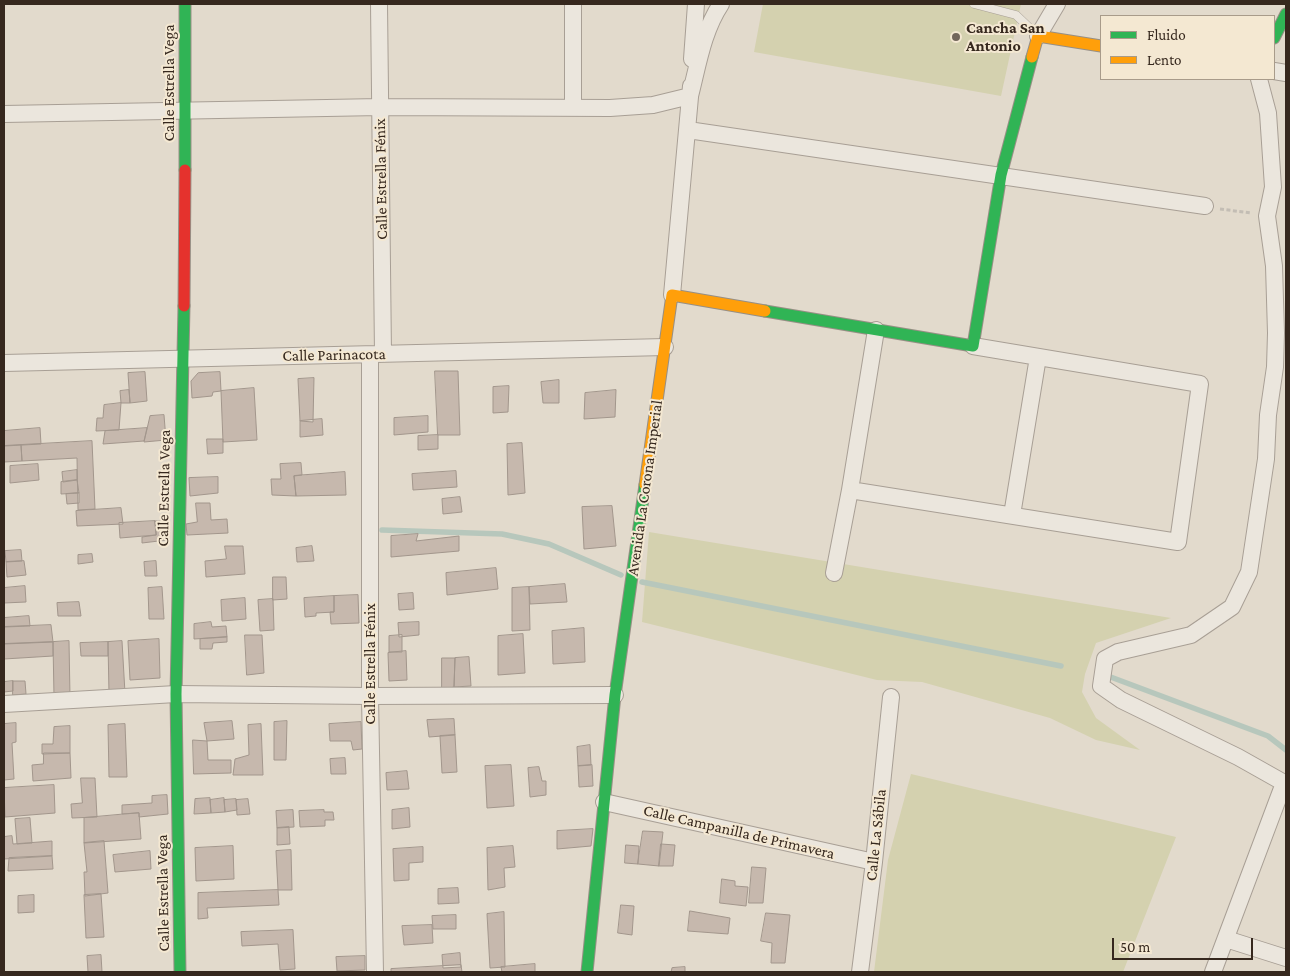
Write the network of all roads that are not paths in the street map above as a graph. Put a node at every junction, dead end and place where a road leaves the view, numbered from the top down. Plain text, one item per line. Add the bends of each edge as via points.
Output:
1 (185, 4) edge
2 (379, 4) edge
3 (573, 4) edge
4 (696, 4) edge
5 (721, 4) edge
6 (974, 4) edge
7 (1057, 4) edge
8 (1286, 14) edge
9 (1038, 36) junction
10 (1275, 36) edge
11 (1100, 46) edge
12 (1260, 80) edge
13 (690, 96) junction
14 (380, 107) junction
15 (574, 108) junction
16 (186, 110) junction
17 (4, 114) edge
18 (688, 130) junction
19 (1001, 175) junction
20 (1205, 206) road end
21 (672, 295) junction
22 (876, 330) junction
23 (973, 346) junction
24 (665, 347) junction
25 (377, 355) junction
26 (1038, 357) junction
27 (183, 358) junction
28 (4, 363) edge
29 (850, 490) junction
30 (1012, 516) junction
31 (834, 573) dead end
32 (176, 694) junction
33 (615, 695) junction
34 (370, 696) junction
35 (891, 697) dead end
36 (4, 704) edge
37 (1285, 784) edge
38 (604, 802) junction
39 (874, 862) junction
40 (1226, 939) junction
41 (1286, 958) edge
42 (180, 972) edge
43 (375, 972) edge
44 (587, 972) edge
45 (860, 972) edge
46 (1213, 972) edge

1 - 16 street, Calle Estrella Vega
2 - 14 street, Calle Estrella Fénix
3 - 15 street
4 - 13 street, Avenida La Corona Imperial
5 - 13 street via 703,45
6 - 9 lane via 1016,15
7 - 9 street
8 - 10 street
9 - 11 street
9 - 19 street
12 - 37 street via 1268,113 1273,187 1267,216 1274,266 1276,333 1266,459 1249,572 1232,607 1191,635 1118,652 1106,659 1101,686 1121,700 1238,757
13 - 15 street via 654,105
13 - 18 street, Avenida La Corona Imperial
14 - 15 street
14 - 16 street
14 - 25 street, Calle Estrella Fénix
16 - 17 street
16 - 27 street, Calle Estrella Vega
18 - 19 street
18 - 21 street, Avenida La Corona Imperial
19 - 20 street
19 - 23 street
21 - 22 street
21 - 24 street, Avenida La Corona Imperial
22 - 23 street
22 - 29 street
23 - 26 street
24 - 25 street, Calle Parinacota
24 - 33 street, Avenida La Corona Imperial
25 - 27 street, Calle Parinacota
25 - 34 street, Calle Estrella Fénix
26 - 30 street
26 - 30 street via 1200,384 1178,542
27 - 28 street, Calle Parinacota
27 - 32 street, Calle Estrella Vega
29 - 30 street
29 - 31 street
32 - 34 street
32 - 36 street
32 - 42 street, Calle Estrella Vega
33 - 34 street
33 - 38 street, Avenida La Corona Imperial
34 - 43 street, Calle Estrella Fénix
35 - 39 street, Calle La Sábila
37 - 40 street
38 - 39 street, Calle Campanilla de Primavera
38 - 44 street, Avenida La Corona Imperial
39 - 45 street, Calle La Sábila
40 - 41 street
40 - 46 street

